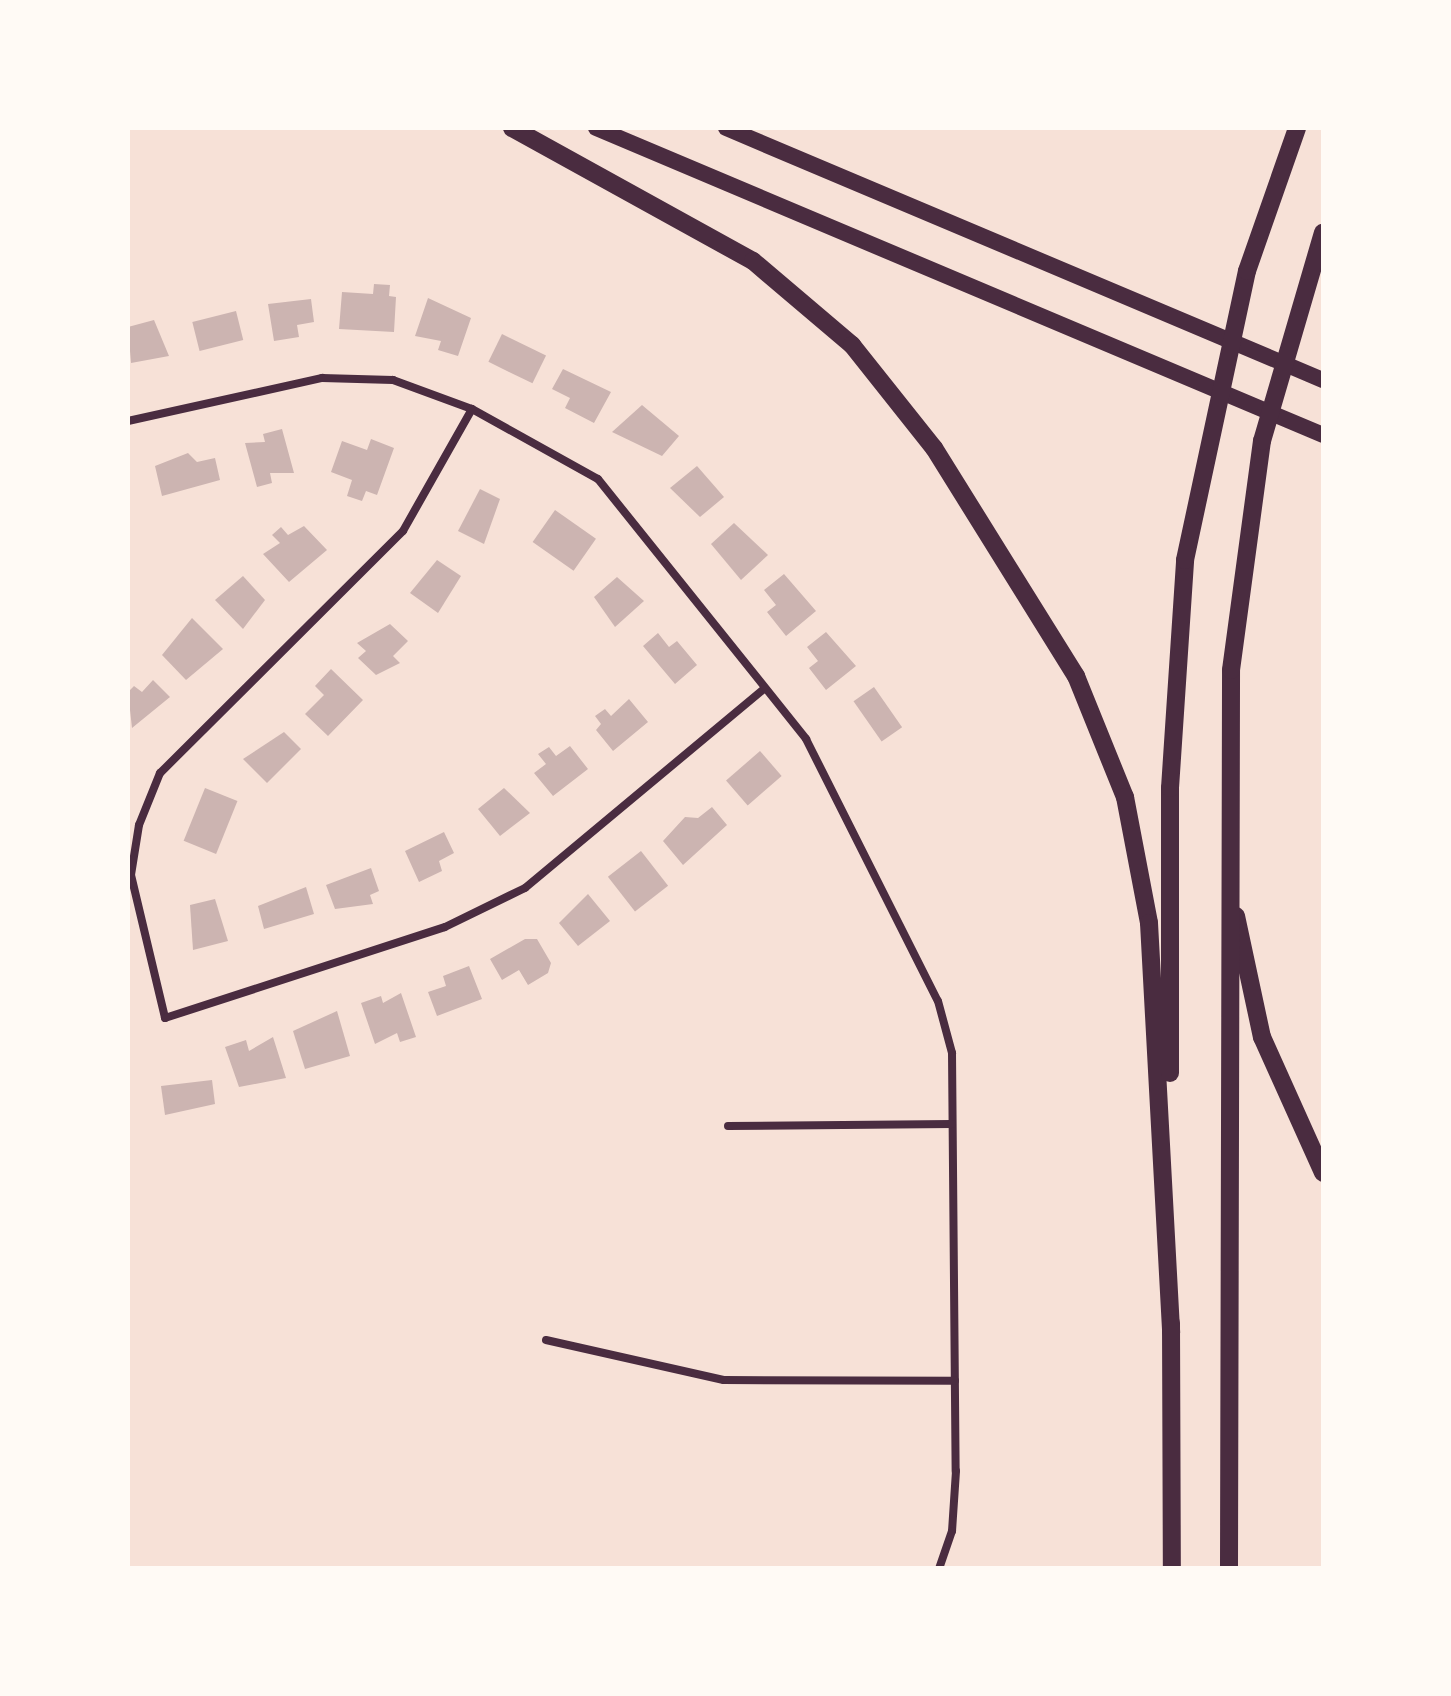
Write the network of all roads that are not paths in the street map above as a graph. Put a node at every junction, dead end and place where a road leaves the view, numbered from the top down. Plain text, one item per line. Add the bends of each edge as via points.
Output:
1 (512, 128) edge
2 (596, 128) edge
3 (726, 128) edge
4 (1297, 128) edge
5 (1323, 233) edge
6 (1323, 380) edge
7 (472, 409) junction
8 (128, 421) edge
9 (1323, 435) edge
10 (765, 688) junction
11 (1226, 809) junction
12 (952, 1124) junction
13 (728, 1126) dead end
14 (1323, 1173) edge
15 (1171, 1332) junction
16 (546, 1340) dead end
17 (955, 1381) junction
18 (939, 1568) edge
19 (1172, 1568) edge
20 (1229, 1568) edge

1 - 15 highway via 753,261 852,345 934,448 1076,676 1125,797 1149,923
2 - 9 highway
3 - 6 highway
4 - 15 highway via 1243,286 1196,486 1180,605 1170,788
5 - 11 highway via 1262,441 1248,518 1231,670
7 - 8 street via 393,380 322,378
7 - 10 street via 598,479
7 - 10 street via 403,531 160,773 139,825 131,875 165,1018 445,927 525,888
10 - 12 street via 806,739 938,1001 952,1053
11 - 14 highway via 1240,959 1262,1037
11 - 20 highway
12 - 13 street
12 - 17 street
15 - 19 highway
16 - 17 street via 724,1380
17 - 18 street via 954,1515

